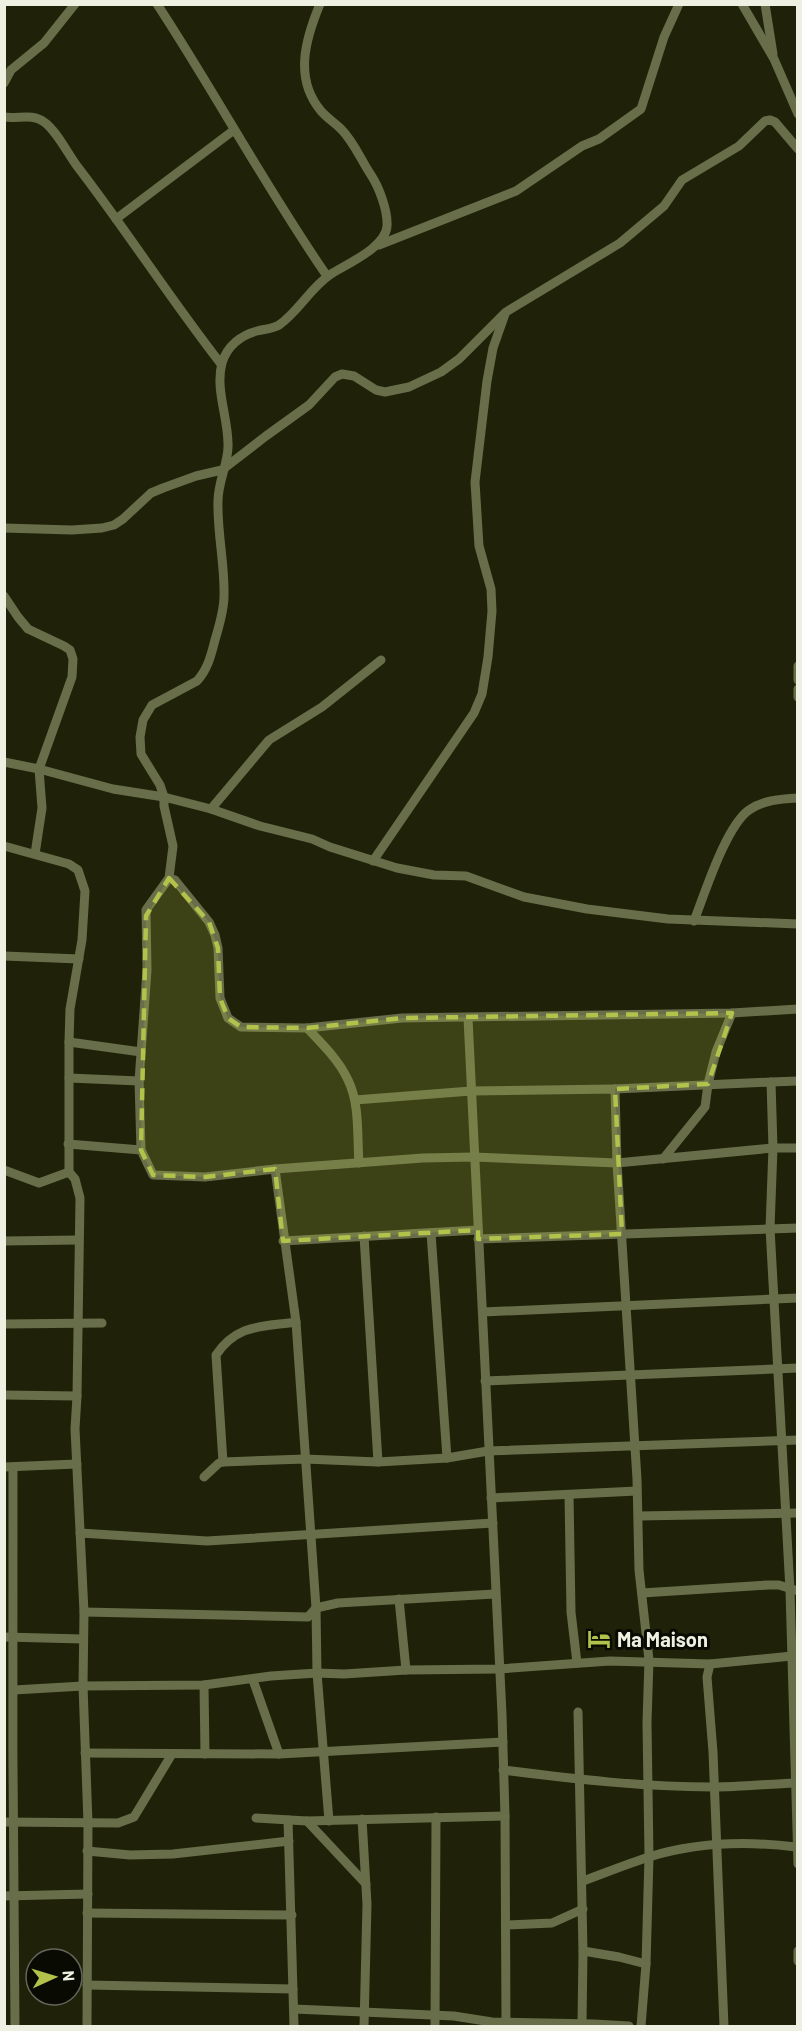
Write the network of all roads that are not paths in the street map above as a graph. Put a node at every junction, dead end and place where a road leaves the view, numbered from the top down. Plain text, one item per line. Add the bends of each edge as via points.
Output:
1 (75, 4) edge
2 (157, 4) edge
3 (320, 4) edge
4 (679, 4) edge
5 (742, 4) edge
6 (765, 4) edge
7 (774, 59) junction
8 (4, 83) edge
9 (798, 114) edge
10 (4, 117) edge
11 (234, 130) junction
12 (798, 149) edge
13 (116, 219) junction
14 (373, 248) junction
15 (327, 276) junction
16 (506, 312) junction
17 (222, 364) junction
18 (222, 470) junction
19 (4, 528) edge
20 (4, 596) edge
21 (381, 660) dead end
22 (798, 666) edge
23 (798, 680) edge
24 (798, 689) edge
25 (798, 697) edge
26 (4, 762) edge
27 (39, 769) junction
28 (164, 797) junction
29 (798, 798) edge
30 (212, 809) junction
31 (4, 846) edge
32 (35, 854) junction
33 (373, 861) junction
34 (169, 878) junction
35 (693, 921) junction
36 (798, 924) edge
37 (4, 956) edge
38 (79, 959) junction
39 (798, 1009) edge
40 (732, 1013) junction
41 (468, 1018) junction
42 (308, 1028) junction
43 (69, 1042) junction
44 (141, 1052) junction
45 (69, 1078) junction
46 (139, 1081) junction
47 (798, 1081) edge
48 (771, 1082) junction
49 (708, 1084) junction
50 (615, 1089) junction
51 (471, 1091) junction
52 (355, 1101) junction
53 (68, 1144) junction
54 (773, 1148) junction
55 (798, 1148) edge
56 (141, 1150) junction
57 (474, 1157) junction
58 (663, 1159) junction
59 (617, 1162) junction
60 (359, 1163) junction
61 (4, 1170) edge
62 (275, 1170) junction
63 (69, 1172) junction
64 (770, 1228) junction
65 (798, 1228) edge
66 (431, 1233) junction
67 (478, 1234) junction
68 (622, 1234) junction
69 (364, 1236) junction
70 (78, 1239) junction
71 (4, 1241) edge
72 (283, 1241) junction
73 (774, 1298) junction
74 (798, 1298) edge
75 (626, 1305) junction
76 (483, 1312) junction
77 (296, 1322) junction
78 (78, 1323) junction
79 (102, 1323) dead end
80 (4, 1324) edge
81 (798, 1368) edge
82 (777, 1369) junction
83 (630, 1376) junction
84 (485, 1381) junction
85 (4, 1395) edge
86 (77, 1396) junction
87 (798, 1440) edge
88 (782, 1441) junction
89 (635, 1448) junction
90 (488, 1451) junction
91 (447, 1458) junction
92 (305, 1459) junction
93 (224, 1462) junction
94 (378, 1462) junction
95 (77, 1464) junction
96 (9, 1467) edge
97 (204, 1477) dead end
98 (637, 1491) junction
99 (569, 1494) junction
100 (491, 1498) junction
101 (798, 1512) edge
102 (785, 1513) junction
103 (639, 1516) junction
104 (493, 1523) junction
105 (80, 1533) junction
106 (310, 1535) junction
107 (794, 1591) edge
108 (642, 1593) junction
109 (495, 1594) junction
110 (399, 1599) junction
111 (316, 1608) junction
112 (84, 1612) junction
113 (8, 1637) edge
114 (83, 1639) junction
115 (792, 1656) junction
116 (649, 1660) junction
117 (577, 1664) junction
118 (710, 1664) junction
119 (499, 1669) junction
120 (406, 1670) junction
121 (317, 1673) junction
122 (795, 1674) edge
123 (253, 1680) junction
124 (204, 1685) junction
125 (83, 1686) junction
126 (14, 1690) junction
127 (578, 1712) dead end
128 (503, 1742) junction
129 (795, 1745) edge
130 (324, 1752) junction
131 (85, 1753) junction
132 (172, 1754) junction
133 (205, 1754) junction
134 (279, 1754) junction
135 (503, 1770) junction
136 (580, 1780) junction
137 (795, 1783) junction
138 (648, 1785) junction
139 (714, 1787) junction
140 (796, 1815) edge
141 (505, 1816) junction
142 (436, 1817) junction
143 (256, 1818) dead end
144 (288, 1820) junction
145 (362, 1820) junction
146 (307, 1821) junction
147 (329, 1821) junction
148 (9, 1822) edge
149 (88, 1823) junction
150 (289, 1841) junction
151 (717, 1844) junction
152 (796, 1847) edge
153 (87, 1851) junction
154 (649, 1857) junction
155 (798, 1864) edge
156 (583, 1881) junction
157 (366, 1884) junction
158 (88, 1894) junction
159 (15, 1895) junction
160 (4, 1896) edge
161 (583, 1909) junction
162 (87, 1913) junction
163 (292, 1915) junction
164 (506, 1924) junction
165 (798, 1951) edge
166 (583, 1952) junction
167 (797, 1959) edge
168 (646, 1964) junction
169 (87, 1985) junction
170 (293, 1989) junction
171 (294, 2009) junction
172 (364, 2012) junction
173 (435, 2015) junction
174 (506, 2024) edge
175 (582, 2024) junction
176 (15, 2026) edge
177 (87, 2026) edge
178 (294, 2026) edge
179 (364, 2026) edge
180 (435, 2026) edge
181 (629, 2026) edge
182 (641, 2026) edge
183 (724, 2026) edge

1 - 8 street via 44,43 11,70
2 - 11 street
3 - 14 street via 306,48 305,81 322,112 350,140 376,183 387,226 382,240
4 - 14 street via 641,110 516,191
5 - 7 street
6 - 7 street
7 - 9 street
10 - 13 street via 33,116 46,123
11 - 13 street
11 - 15 street
12 - 16 street via 775,122 765,121 739,146 682,180 664,206 620,243
13 - 17 street
14 - 15 street
15 - 17 street via 282,323 238,339
16 - 18 street via 459,359 409,387 385,392 354,376 335,377 309,405
16 - 33 street via 487,381 476,482 479,546 491,589 482,694 474,713
17 - 18 street via 228,442
18 - 19 street via 163,488 114,525 72,530
18 - 28 street via 218,513 225,596 210,661 197,681 152,705 143,720 141,754
20 - 27 street via 28,629 70,650 73,659 72,677
21 - 30 street via 322,707 268,740
22 - 23 street
24 - 25 street
26 - 27 street
27 - 28 street via 113,789
27 - 32 street via 42,808
28 - 30 street
28 - 34 street via 173,846
29 - 35 street via 772,799 748,811 730,832
30 - 33 street
31 - 32 street
32 - 38 street via 69,864 82,879 85,891
33 - 35 street via 434,875 466,876 524,897 587,909
34 - 42 street via 175,880 209,922 215,935 220,998 228,1018 241,1027
34 - 44 street via 146,910 147,970
35 - 36 street
37 - 38 street
38 - 43 street
39 - 40 street
40 - 41 street
40 - 49 street
41 - 42 street via 402,1018
41 - 51 street
42 - 52 street via 340,1065
43 - 44 street
43 - 45 street
44 - 46 street
45 - 46 street
45 - 53 street
46 - 56 street
47 - 48 street
48 - 49 street
48 - 54 street
49 - 50 street
49 - 58 street via 705,1107
50 - 51 street
50 - 59 street
51 - 52 street
51 - 57 street
52 - 60 street
53 - 56 street
53 - 63 street
54 - 55 street
54 - 58 street
54 - 64 street
56 - 62 street via 153,1175 205,1177
57 - 59 street
57 - 60 street
57 - 67 street
58 - 59 street
59 - 68 street
60 - 62 street
61 - 63 street via 39,1183
62 - 72 street
63 - 70 street via 80,1198
64 - 65 street
64 - 68 street
64 - 73 street
66 - 67 street
66 - 69 street
66 - 91 street
67 - 68 street
67 - 76 street
68 - 75 street
69 - 72 street
69 - 94 street
70 - 71 street
70 - 78 street
72 - 77 street
73 - 74 street
73 - 75 street
73 - 82 street
75 - 76 street
75 - 83 street
76 - 84 street
77 - 92 street
77 - 93 street via 243,1330 225,1342 216,1355
78 - 79 street
78 - 80 street
78 - 86 street
81 - 82 street
82 - 83 street
82 - 88 street
83 - 84 street
83 - 89 street
84 - 90 street
85 - 86 street
86 - 95 street
87 - 88 street
88 - 89 street
88 - 102 street
89 - 90 street
89 - 98 street
90 - 91 street
90 - 100 street
91 - 94 street
92 - 93 street
92 - 94 street
92 - 106 street
93 - 97 street
95 - 96 street
95 - 105 street
96 - 113 street
98 - 99 street
98 - 103 street
99 - 100 street
99 - 117 street via 571,1612
100 - 104 street
101 - 102 street
102 - 103 street
102 - 107 street
103 - 108 street
104 - 106 street
104 - 109 street
105 - 106 street via 207,1541
105 - 112 street
106 - 111 street
107 - 108 street via 768,1584
107 - 115 street
108 - 116 street
109 - 110 street
109 - 119 street
110 - 111 street
110 - 120 street
111 - 112 street via 308,1617
111 - 121 street
112 - 114 street
113 - 114 street
113 - 126 street
114 - 125 street
115 - 118 street
115 - 122 street
116 - 117 street
116 - 118 street
116 - 138 street
117 - 119 street
118 - 139 street via 707,1677
119 - 120 street
119 - 128 street
120 - 121 street
121 - 123 street
121 - 130 street
122 - 129 street
123 - 124 street
123 - 134 street
124 - 125 street
124 - 133 street
125 - 126 street
125 - 131 street
126 - 148 street
127 - 136 street
128 - 130 street
128 - 135 street
129 - 137 street
130 - 134 street
130 - 147 street
131 - 132 street
131 - 149 street
132 - 133 street
132 - 149 street via 134,1817 118,1823
133 - 134 street
135 - 136 street
135 - 141 street
136 - 138 street
136 - 156 street
137 - 139 street
137 - 140 street
138 - 139 street
138 - 154 street
139 - 151 street
140 - 152 street
141 - 142 street
141 - 164 street
142 - 145 street
142 - 173 street
143 - 144 street
144 - 146 street
144 - 150 street
145 - 147 street
145 - 157 street
146 - 147 street
146 - 157 street
148 - 149 street
148 - 159 street
149 - 153 street
150 - 153 street via 173,1854
150 - 163 street
151 - 152 street
151 - 154 street
151 - 183 street
152 - 155 street
153 - 158 street
154 - 156 street
154 - 168 street
156 - 161 street
157 - 172 street
158 - 159 street
158 - 162 street
159 - 160 street
159 - 176 street
161 - 164 street via 552,1923
161 - 166 street
162 - 163 street
162 - 169 street
163 - 170 street
164 - 174 street
165 - 167 street
166 - 168 street
166 - 175 street
168 - 182 street
169 - 170 street
169 - 177 street
170 - 171 street
171 - 172 street
171 - 178 street
172 - 173 street
172 - 179 street
173 - 174 street
173 - 180 street
174 - 175 street
175 - 181 street

